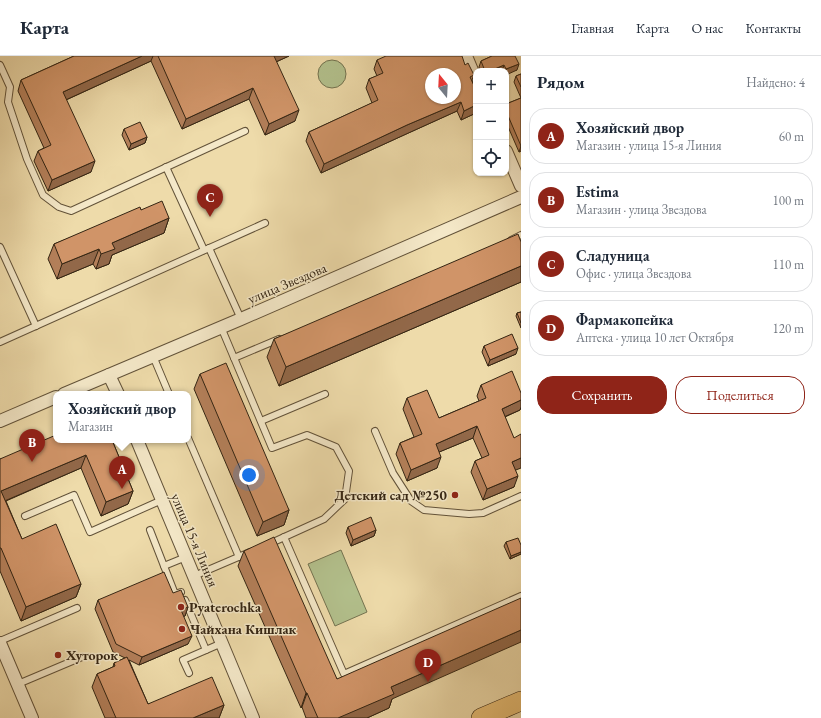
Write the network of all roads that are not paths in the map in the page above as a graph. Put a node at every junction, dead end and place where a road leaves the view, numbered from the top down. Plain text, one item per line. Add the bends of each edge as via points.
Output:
1 (466, 56) edge
2 (0, 65) edge
3 (473, 73) edge
4 (245, 131) dead end
5 (509, 158) edge
6 (166, 167) junction
7 (521, 186) edge
8 (521, 197) edge
9 (265, 223) dead end
10 (521, 235) edge
11 (507, 242) edge
12 (0, 247) edge
13 (206, 249) junction
14 (241, 319) junction
15 (36, 326) junction
16 (221, 327) junction
17 (284, 337) edge
18 (0, 342) edge
19 (153, 356) junction
20 (234, 358) junction
21 (109, 374) junction
22 (71, 391) edge
23 (117, 391) edge
24 (168, 391) edge
25 (325, 394) dead end
26 (53, 398) edge
27 (0, 421) edge
28 (261, 422) junction
29 (375, 431) dead end
30 (138, 443) edge
31 (190, 443) edge
32 (521, 496) edge
33 (162, 500) junction
34 (25, 516) dead end
35 (150, 530) dead end
36 (284, 537) junction
37 (265, 546) edge
38 (258, 548) edge
39 (239, 557) junction
40 (186, 558) junction
41 (164, 566) junction
42 (194, 576) junction
43 (521, 596) edge
44 (77, 608) dead end
45 (0, 642) edge
46 (222, 643) junction
47 (206, 650) junction
48 (82, 657) dead end
49 (189, 673) dead end
50 (18, 684) junction
51 (521, 701) edge
52 (32, 718) edge
53 (253, 718) edge
54 (481, 718) edge

1 - 3 street
2 - 6 lane via 10,87 8,102 27,159 43,195 59,206 71,211
4 - 6 lane
5 - 7 street
6 - 13 lane
8 - 14 street, улица Звездова
9 - 13 lane
10 - 11 lane
12 - 15 lane
13 - 14 lane
13 - 15 lane
14 - 16 street, улица Звездова
15 - 18 lane
16 - 19 street, улица Звездова
16 - 20 lane
17 - 20 lane
19 - 21 street, улица Звездова
19 - 24 lane
20 - 28 lane
21 - 22 street, улица Звездова
21 - 23 street
25 - 28 lane
26 - 27 street
28 - 36 lane via 272,448 306,435 336,447 349,471 345,499 324,519
29 - 32 lane via 393,473 411,501 424,510 483,513
30 - 33 street, улица 15-я Линия
31 - 39 lane
33 - 34 lane via 90,532 74,496
33 - 40 street, улица 15-я Линия
35 - 41 lane
36 - 37 lane
36 - 43 lane via 344,674
38 - 39 lane
39 - 42 lane
40 - 41 lane
40 - 42 street, улица 15-я Линия
41 - 47 lane via 174,594 182,592
42 - 46 street, улица 15-я Линия
44 - 45 lane
45 - 50 street
46 - 47 lane
46 - 53 street, улица 15-я Линия
47 - 49 lane via 183,660
48 - 50 lane
50 - 52 street
51 - 54 main road

